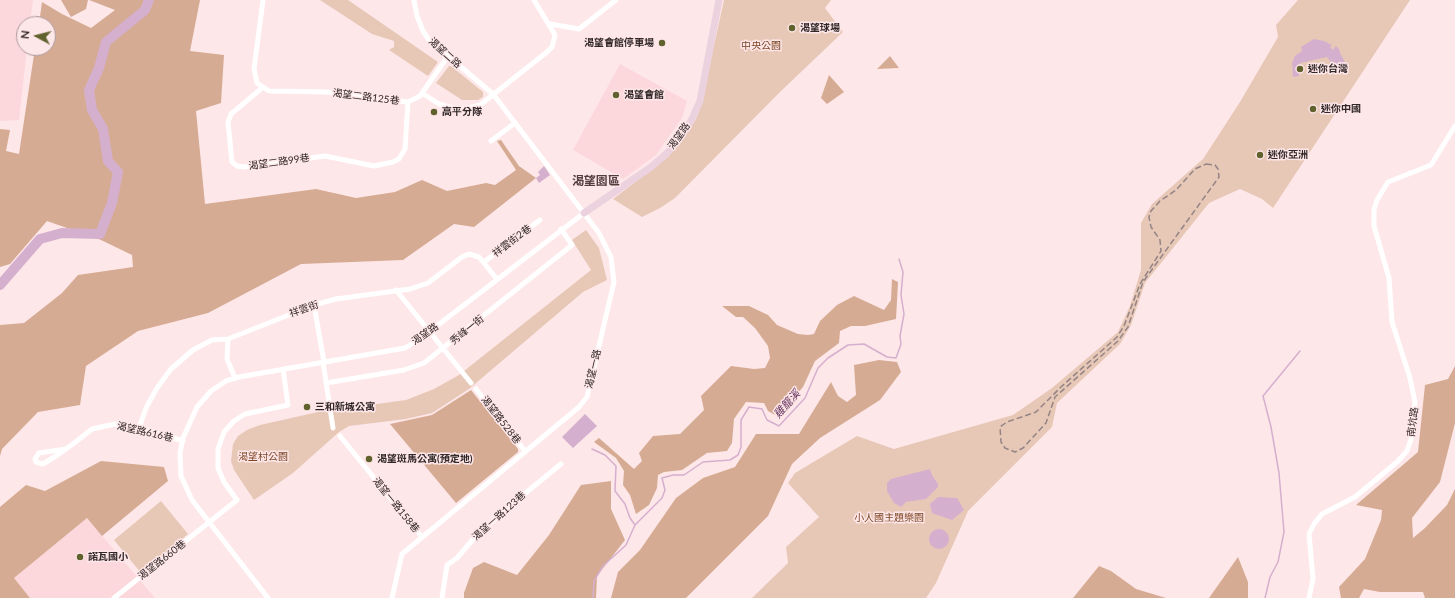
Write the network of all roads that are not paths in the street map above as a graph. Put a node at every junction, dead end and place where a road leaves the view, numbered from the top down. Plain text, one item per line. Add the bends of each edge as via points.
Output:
1 (264, 0) edge
2 (414, 0) edge
3 (534, 0) edge
4 (616, 0) edge
5 (719, 0) edge
6 (550, 24) junction
7 (448, 56) junction
8 (262, 88) junction
9 (422, 93) junction
10 (493, 94) junction
11 (408, 102) junction
12 (515, 123) junction
13 (1455, 126) edge
14 (491, 141) dead end
15 (584, 213) junction
16 (540, 220) dead end
17 (561, 229) junction
18 (484, 262) junction
19 (497, 279) junction
20 (396, 290) junction
21 (314, 305) junction
22 (430, 331) junction
23 (228, 339) junction
24 (444, 348) junction
25 (590, 359) dead end
26 (323, 362) junction
27 (594, 365) junction
28 (283, 369) junction
29 (235, 378) junction
30 (326, 383) junction
31 (471, 383) dead end
32 (476, 389) dead end
33 (139, 428) junction
34 (334, 428) dead end
35 (340, 436) dead end
36 (182, 441) junction
37 (66, 449) junction
38 (525, 451) junction
39 (561, 464) dead end
40 (210, 523) junction
41 (422, 536) junction
42 (114, 598) edge
43 (268, 598) edge
44 (392, 598) edge
45 (442, 598) edge
46 (1309, 598) edge

1 - 8 street via 254,69 257,83
2 - 7 street, 渴望二路 via 423,31 429,40
3 - 6 street
4 - 6 street via 579,29
5 - 15 street, 渴望路 via 700,101 691,121 666,154
6 - 10 street via 555,35 552,47
7 - 9 street, 渴望二路125巷
7 - 10 street, 渴望二路
8 - 11 street, 渴望二路125巷 via 269,91 326,92
8 - 11 street, 渴望二路99巷 via 231,114 228,122 232,162 236,166 325,156 374,166 393,162 406,149
9 - 10 street via 439,104 460,110 480,105
9 - 11 street, 渴望二路125巷 via 414,101
10 - 12 street, 渴望一路
12 - 14 street
12 - 15 street, 渴望一路
13 - 46 street, 南坑路 via 1431,165 1388,182 1377,200 1374,226 1389,278 1392,322 1415,402 1411,439 1407,451 1397,462 1355,497 1322,514 1314,524 1309,534 1313,579
15 - 17 street, 渴望路
15 - 27 street, 渴望一路 via 599,233 614,267 614,282
16 - 18 street, 祥雲街2巷
17 - 19 street, 渴望路
17 - 24 street, 秀峰一街 via 572,245
18 - 19 street
18 - 20 street, 祥雲街 via 479,257 469,254 428,283 410,289
19 - 22 street, 渴望路
20 - 21 street, 祥雲街
20 - 22 street
21 - 23 street, 祥雲街
21 - 26 street
22 - 24 street
22 - 26 street, 渴望路 via 405,348
23 - 29 street via 227,359
23 - 33 street, 祥雲街 via 212,340 193,350 171,370 157,388
24 - 30 street, 秀峰一街 via 424,363 404,370
24 - 31 street
25 - 27 street
26 - 28 street, 渴望路
26 - 30 street
27 - 38 street, 渴望一路 via 587,397
28 - 29 street, 渴望路
28 - 40 street, 渴望路660巷 via 288,405 245,414 224,432 218,449 218,468 237,500
29 - 36 street, 渴望路 via 211,391 197,407
30 - 34 street
32 - 38 street, 渴望路528巷
33 - 36 street, 渴望路616巷
33 - 37 street, 渴望路616巷 via 115,424 92,429
35 - 41 street, 渴望一路158巷 via 342,442
36 - 40 street, 渴望路 via 181,476 192,500
37 - 37 street, 渴望路616巷 via 43,464 36,462 39,453
38 - 41 street, 渴望一路
39 - 45 street, 渴望一路123巷 via 506,509 447,565
40 - 42 street, 渴望路660巷
40 - 43 street, 渴望路
41 - 44 street, 渴望一路 via 399,555

